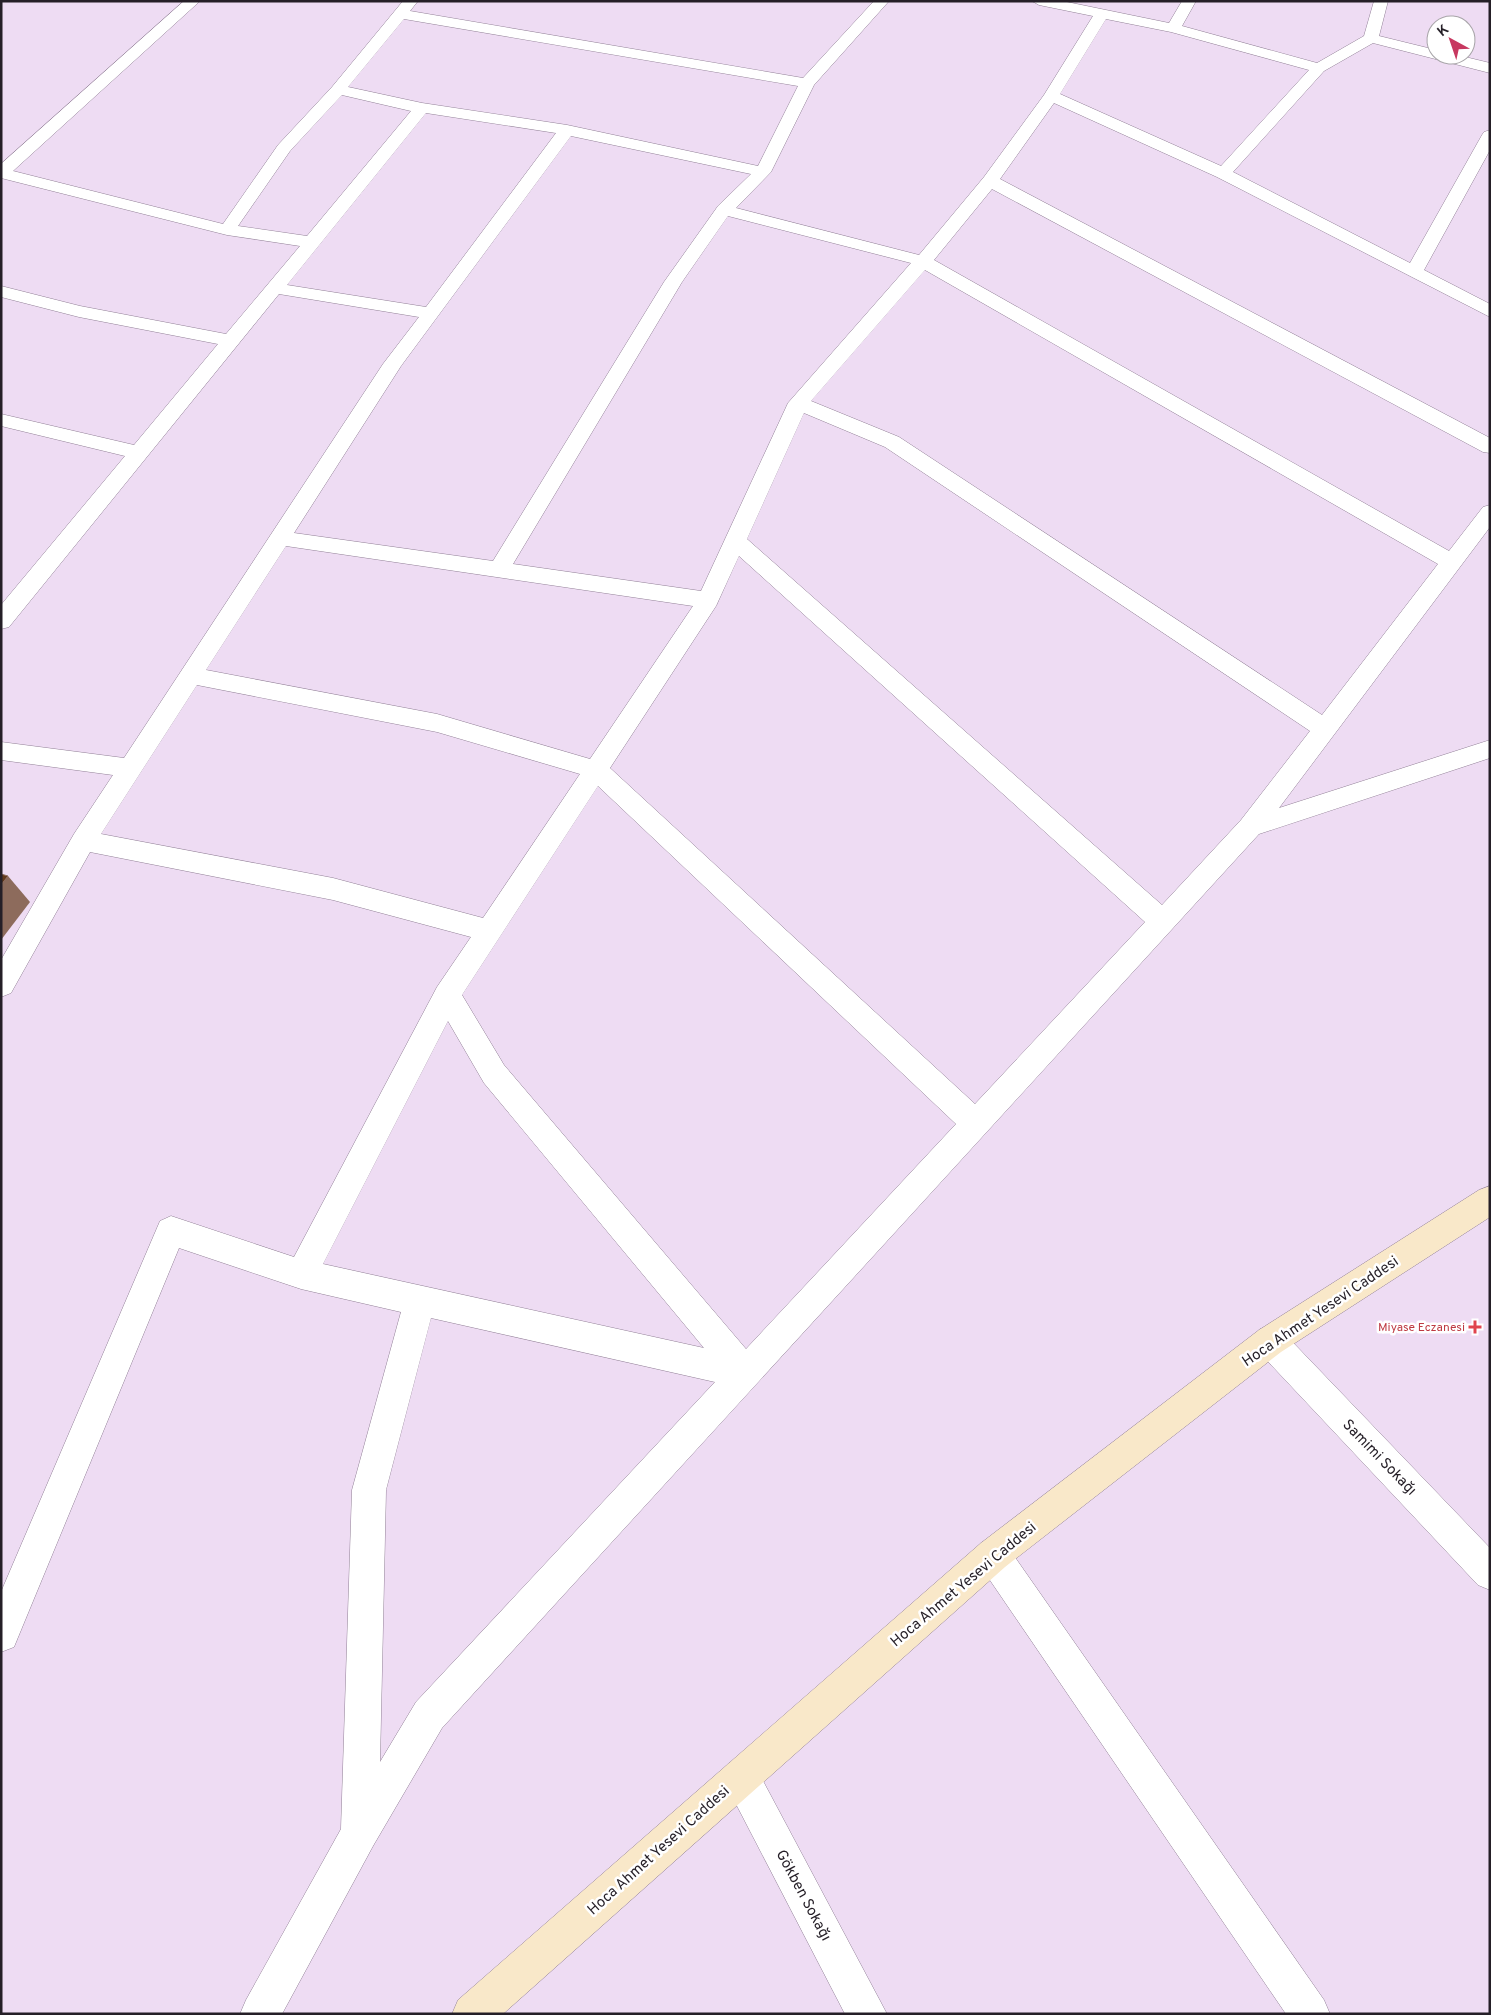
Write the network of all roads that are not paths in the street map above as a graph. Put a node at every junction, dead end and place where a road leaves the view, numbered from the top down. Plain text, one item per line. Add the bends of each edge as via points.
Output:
1 (193, 1) edge
2 (882, 1) edge
3 (1189, 1) edge
4 (1382, 1) edge
5 (1042, 2) edge
6 (406, 7) edge
7 (1102, 14) junction
8 (1173, 28) junction
9 (1371, 38) junction
10 (1319, 68) junction
11 (1490, 68) edge
12 (807, 83) junction
13 (338, 90) junction
14 (1051, 96) junction
15 (422, 108) junction
16 (567, 130) junction
17 (1490, 135) edge
18 (762, 172) junction
19 (1223, 173) junction
20 (1, 174) edge
21 (990, 181) junction
22 (724, 210) junction
23 (226, 230) junction
24 (312, 242) junction
25 (923, 261) junction
26 (1414, 272) junction
27 (273, 288) junction
28 (1, 291) edge
29 (1490, 311) edge
30 (431, 313) junction
31 (230, 341) junction
32 (798, 403) junction
33 (1, 420) edge
34 (1490, 447) edge
35 (138, 454) junction
36 (1490, 512) edge
37 (280, 538) junction
38 (735, 540) junction
39 (1452, 562) junction
40 (499, 570) junction
41 (9, 598) edge
42 (708, 600) junction
43 (1, 621) edge
44 (190, 676) junction
45 (1324, 728) junction
46 (1490, 749) edge
47 (1, 751) edge
48 (131, 768) junction
49 (597, 770) junction
50 (1250, 827) junction
51 (83, 841) junction
52 (1162, 921) junction
53 (490, 931) junction
54 (1, 985) edge
55 (447, 995) junction
56 (976, 1124) junction
57 (1490, 1200) edge
58 (301, 1274) junction
59 (420, 1300) junction
60 (1270, 1342) junction
61 (746, 1373) junction
62 (993, 1555) junction
63 (1490, 1574) edge
64 (1, 1634) edge
65 (741, 1777) junction
66 (360, 1833) junction
67 (492, 2006) edge
68 (260, 2014) edge
69 (867, 2014) edge
70 (1310, 2014) edge

1 - 20 street
2 - 12 street
3 - 8 street
4 - 9 street
5 - 7 street
6 - 12 street
6 - 13 street
7 - 8 street
7 - 14 street
8 - 10 street
9 - 10 street
9 - 11 street
10 - 19 street
12 - 18 street
13 - 15 street
13 - 23 street via 284,148
14 - 19 street
14 - 21 street
15 - 16 street
15 - 24 street
16 - 18 street
16 - 30 street
17 - 26 street
18 - 22 street
19 - 26 street
20 - 23 street
21 - 25 street
21 - 34 street
22 - 25 street
22 - 40 street via 673,282
23 - 24 street
24 - 27 street
25 - 32 street
25 - 39 street
26 - 29 street
27 - 30 street
27 - 31 street
28 - 31 street via 79,311
30 - 37 street via 393,364
31 - 35 street
32 - 38 street
32 - 45 street via 892,442
33 - 35 street
35 - 41 street
36 - 39 street
37 - 40 street
37 - 44 street
38 - 42 street
38 - 52 street
39 - 45 street
40 - 42 street
41 - 43 street
42 - 49 street
44 - 48 street
44 - 49 street via 437,724
45 - 50 street
46 - 50 street
47 - 48 street
48 - 51 street
49 - 53 street
49 - 56 street
50 - 52 street
51 - 53 street via 333,889
51 - 54 street
52 - 56 street
53 - 55 street
55 - 58 street
55 - 61 street via 494,1074
56 - 61 street
57 - 60 main road, Hoca Ahmet Yesevi Caddesi
58 - 59 street
58 - 64 street via 172,1231
59 - 61 street
59 - 66 street via 369,1490
60 - 62 main road, Hoca Ahmet Yesevi Caddesi
60 - 63 street, Samimi Sokağı
61 - 66 street via 429,1715
62 - 65 main road, Hoca Ahmet Yesevi Caddesi
62 - 70 street
65 - 67 main road, Hoca Ahmet Yesevi Caddesi
65 - 69 street, Gökben Sokağı
66 - 68 street

